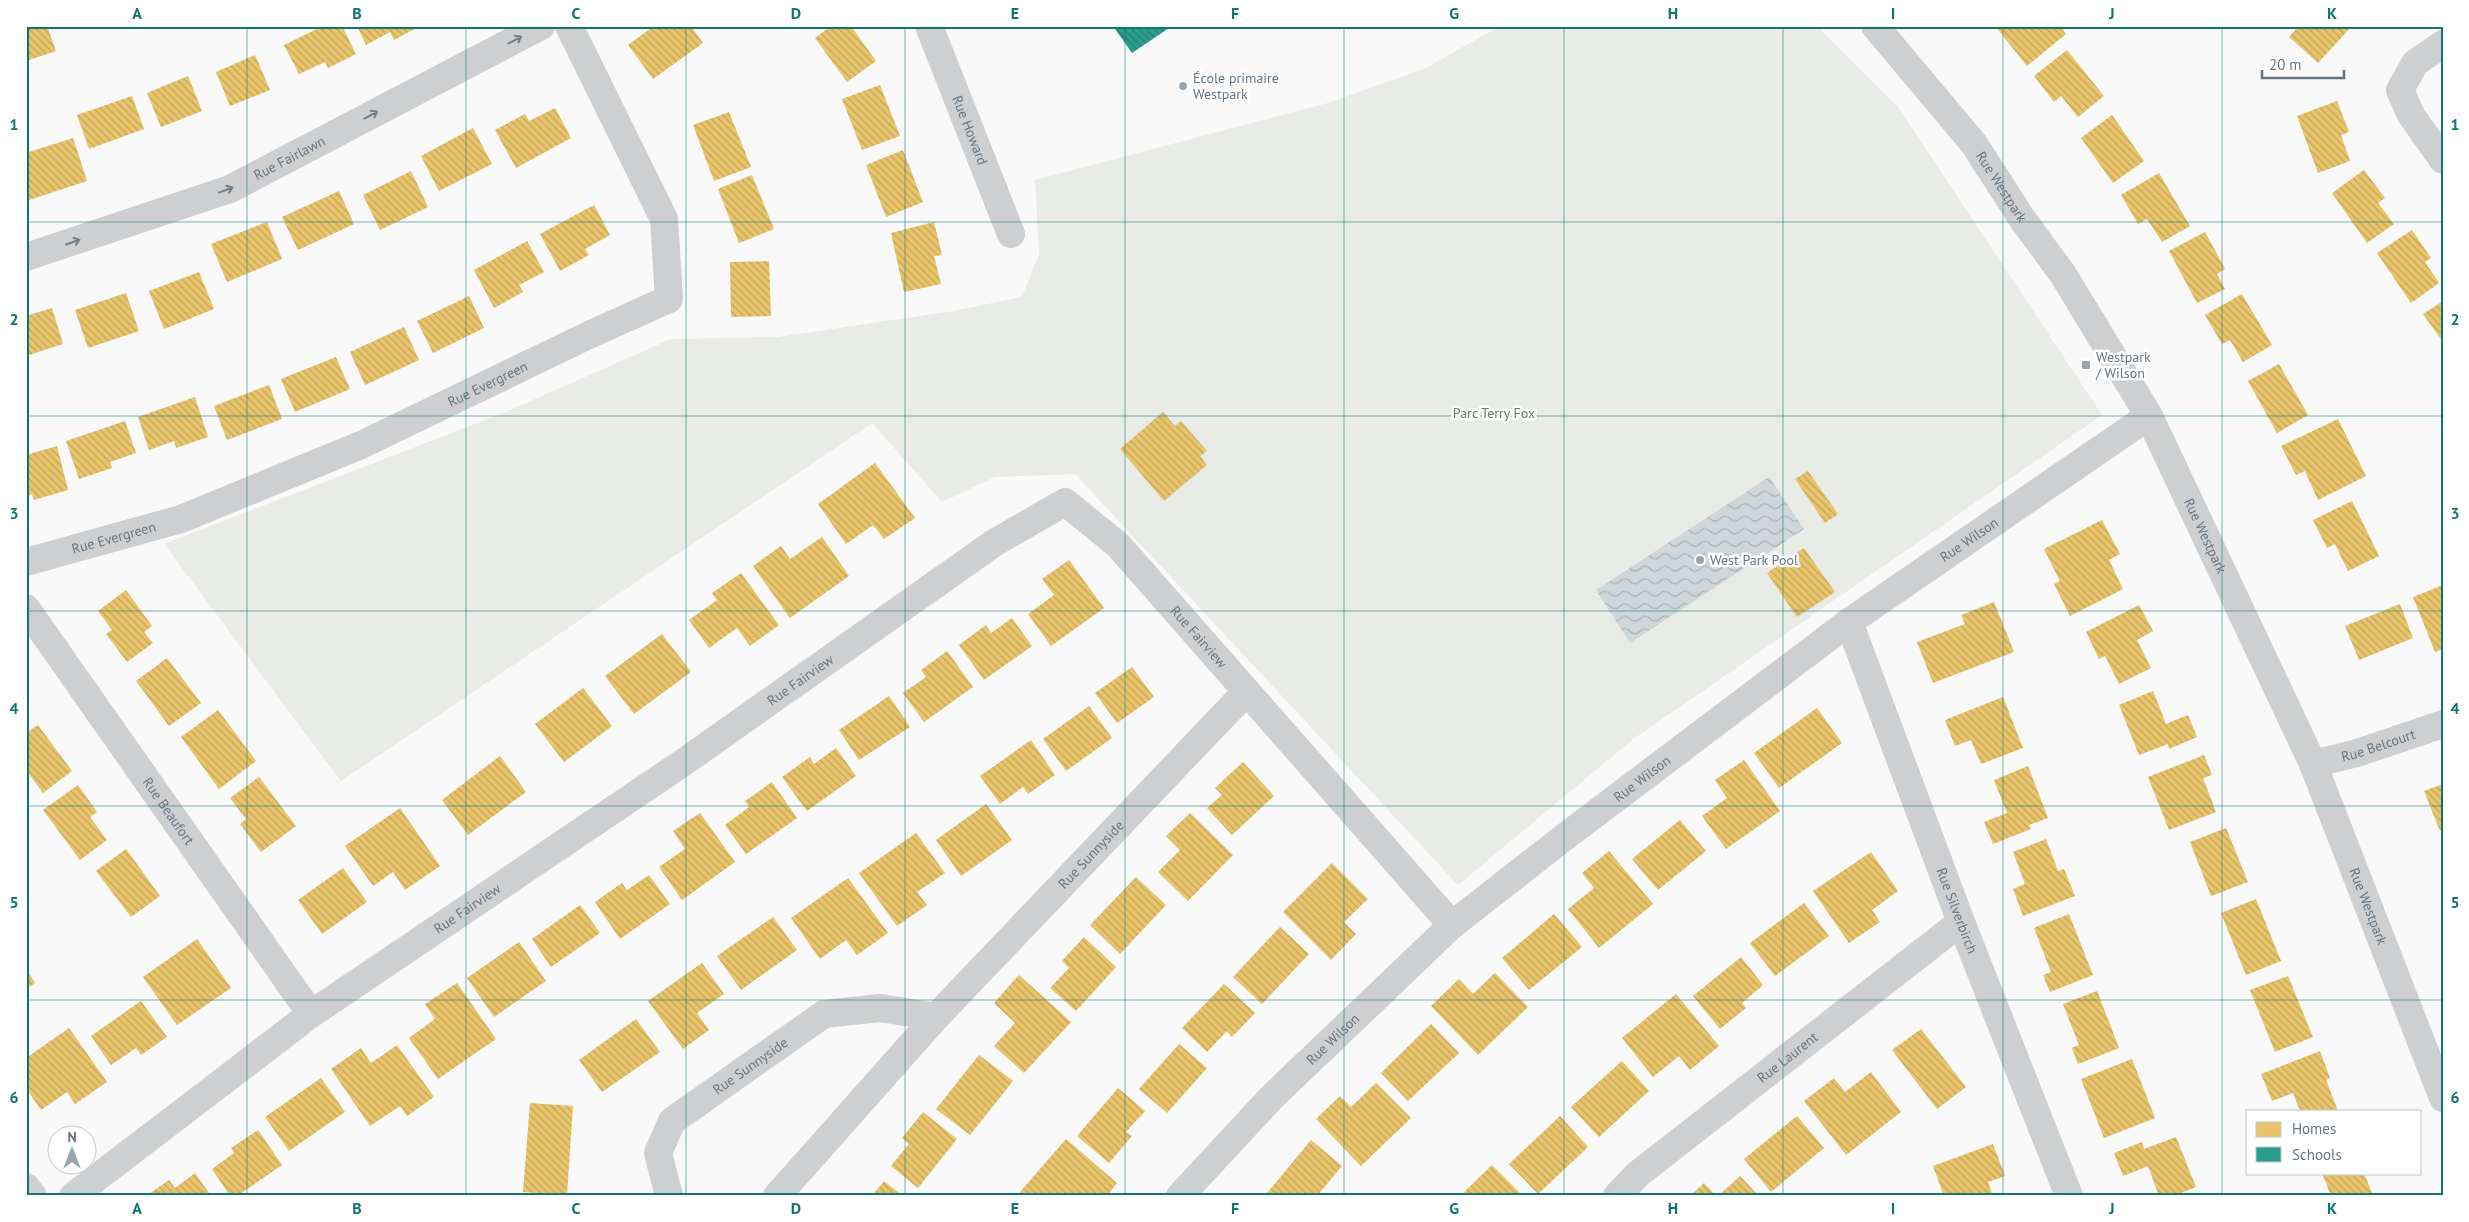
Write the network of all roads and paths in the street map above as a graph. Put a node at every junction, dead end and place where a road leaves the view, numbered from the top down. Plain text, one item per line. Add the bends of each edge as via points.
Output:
1 (541, 26) edge
2 (569, 26) edge
3 (929, 26) edge
4 (1875, 26) edge
5 (2443, 44) edge
6 (2443, 160) edge
7 (1011, 234) dead end
8 (26, 257) edge
9 (2149, 416) junction
10 (26, 562) edge
11 (26, 608) edge
12 (1849, 622) junction
13 (1246, 692) junction
14 (2443, 724) edge
15 (2313, 764) junction
16 (1961, 922) junction
17 (1452, 925) junction
18 (310, 1014) junction
19 (936, 1017) junction
20 (2443, 1098) edge
21 (26, 1187) edge
22 (33, 1196) edge
23 (72, 1196) edge
24 (669, 1196) edge
25 (777, 1196) edge
26 (1180, 1196) edge
27 (1617, 1196) edge
28 (2069, 1196) edge

8 -> 1 street, Rue Fairlawn via 230,189
2 - 10 street, Rue Evergreen via 664,219 669,299 361,445 181,519
3 - 7 street, Rue Howard
4 - 9 street, Rue Westpark via 1974,144 2064,276
5 - 6 street via 2415,63 2400,90 2411,116
9 - 12 street, Rue Wilson
9 - 15 street, Rue Westpark
11 - 18 street, Rue Beaufort
12 - 16 street, Rue Silverbirch
12 - 17 street, Rue Wilson
13 - 17 street, Rue Fairview
13 - 18 street, Rue Fairview via 1118,545 1064,502 994,543 684,762
13 - 19 street, Rue Sunnyside
14 - 15 street, Rue Belcourt
15 - 20 street, Rue Westpark
16 - 27 street, Rue Laurent via 1638,1174
16 - 28 street, Rue Silverbirch
17 - 26 street, Rue Wilson via 1271,1098
18 - 23 street, Rue Fairview
19 - 24 street, Rue Sunnyside via 880,1008 824,1014 672,1121 658,1154
19 - 25 street, Rue Sunnyside
21 - 22 street

